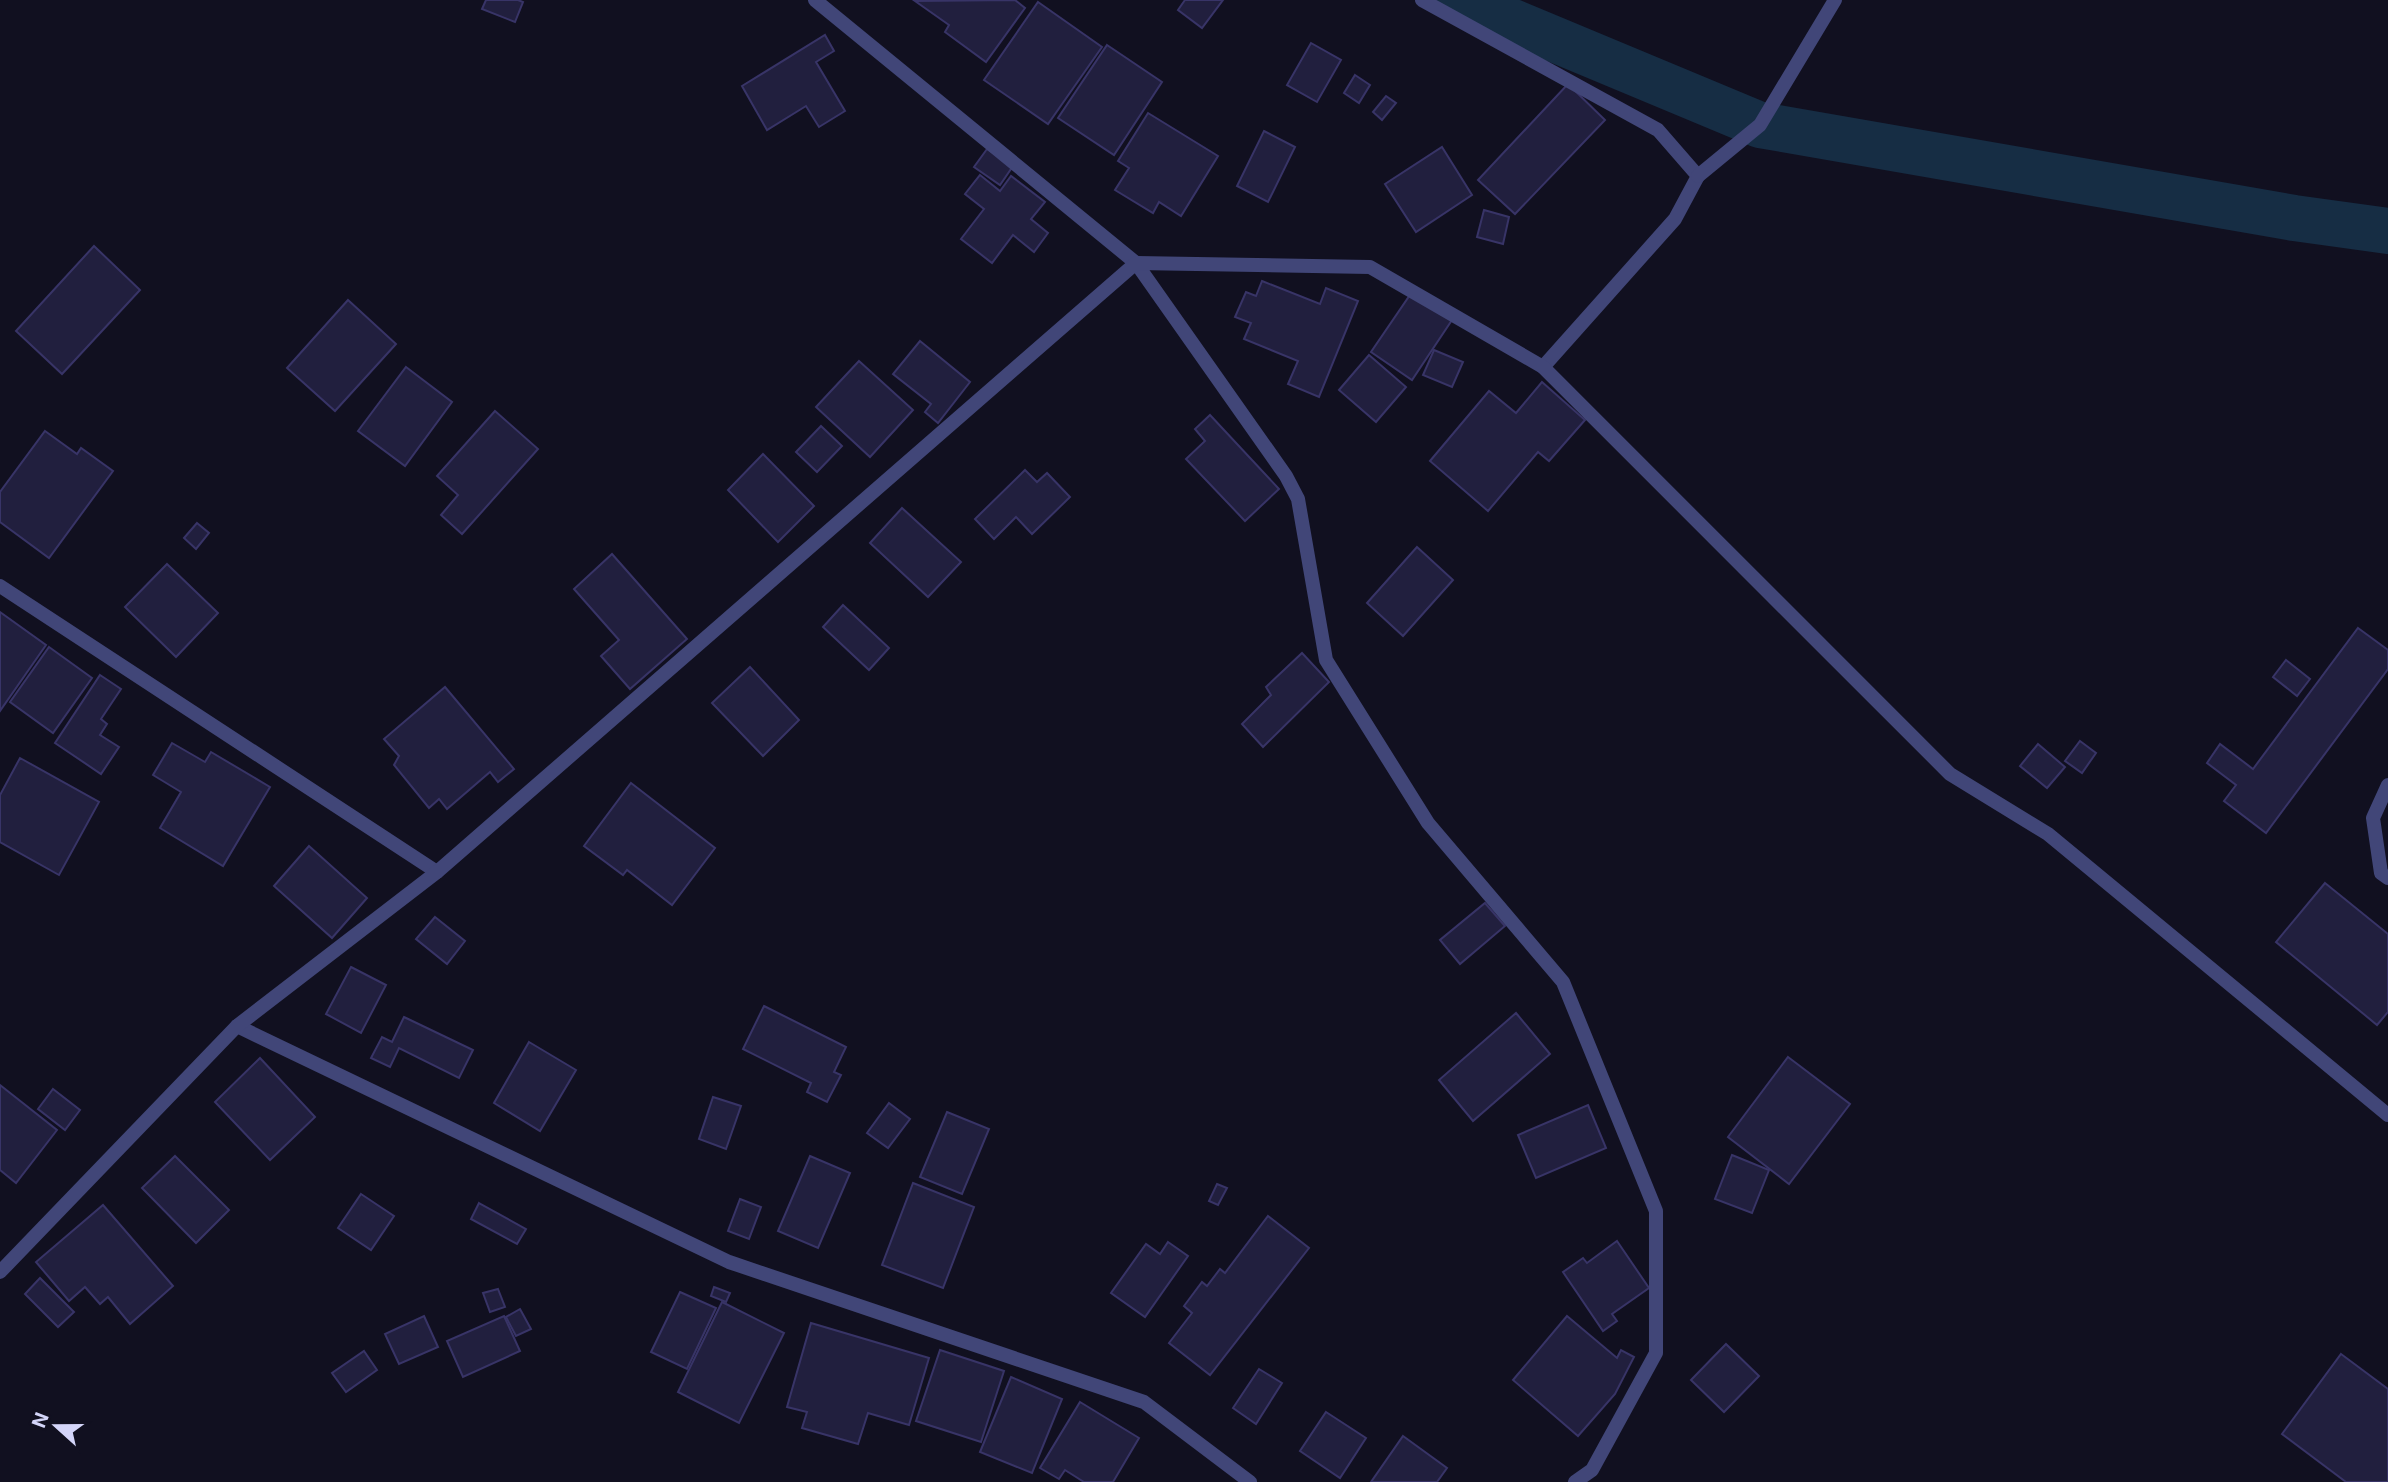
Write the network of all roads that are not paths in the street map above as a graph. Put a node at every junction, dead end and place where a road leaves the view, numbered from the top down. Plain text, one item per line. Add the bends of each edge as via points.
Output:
1 (815, 0) edge
2 (1422, 0) edge
3 (1835, 0) edge
4 (1698, 176) junction
5 (1136, 263) junction
6 (1543, 367) junction
7 (0, 586) edge
8 (2388, 785) edge
9 (437, 872) junction
10 (2388, 878) edge
11 (237, 1026) junction
12 (2388, 1115) edge
13 (0, 1272) edge
14 (1250, 1482) edge
15 (1575, 1482) edge

1 - 5 street
2 - 4 street via 1658,130
3 - 4 street via 1760,125
4 - 6 street via 1675,219
5 - 6 street via 1370,267
5 - 9 street
5 - 15 street via 1286,476 1298,499 1326,660 1428,823 1563,982 1656,1211 1656,1353 1592,1470
6 - 12 street via 1950,774 2048,834
7 - 9 street
8 - 10 street via 2373,818 2381,873
9 - 11 street
11 - 13 street
11 - 14 street via 729,1262 1144,1402

